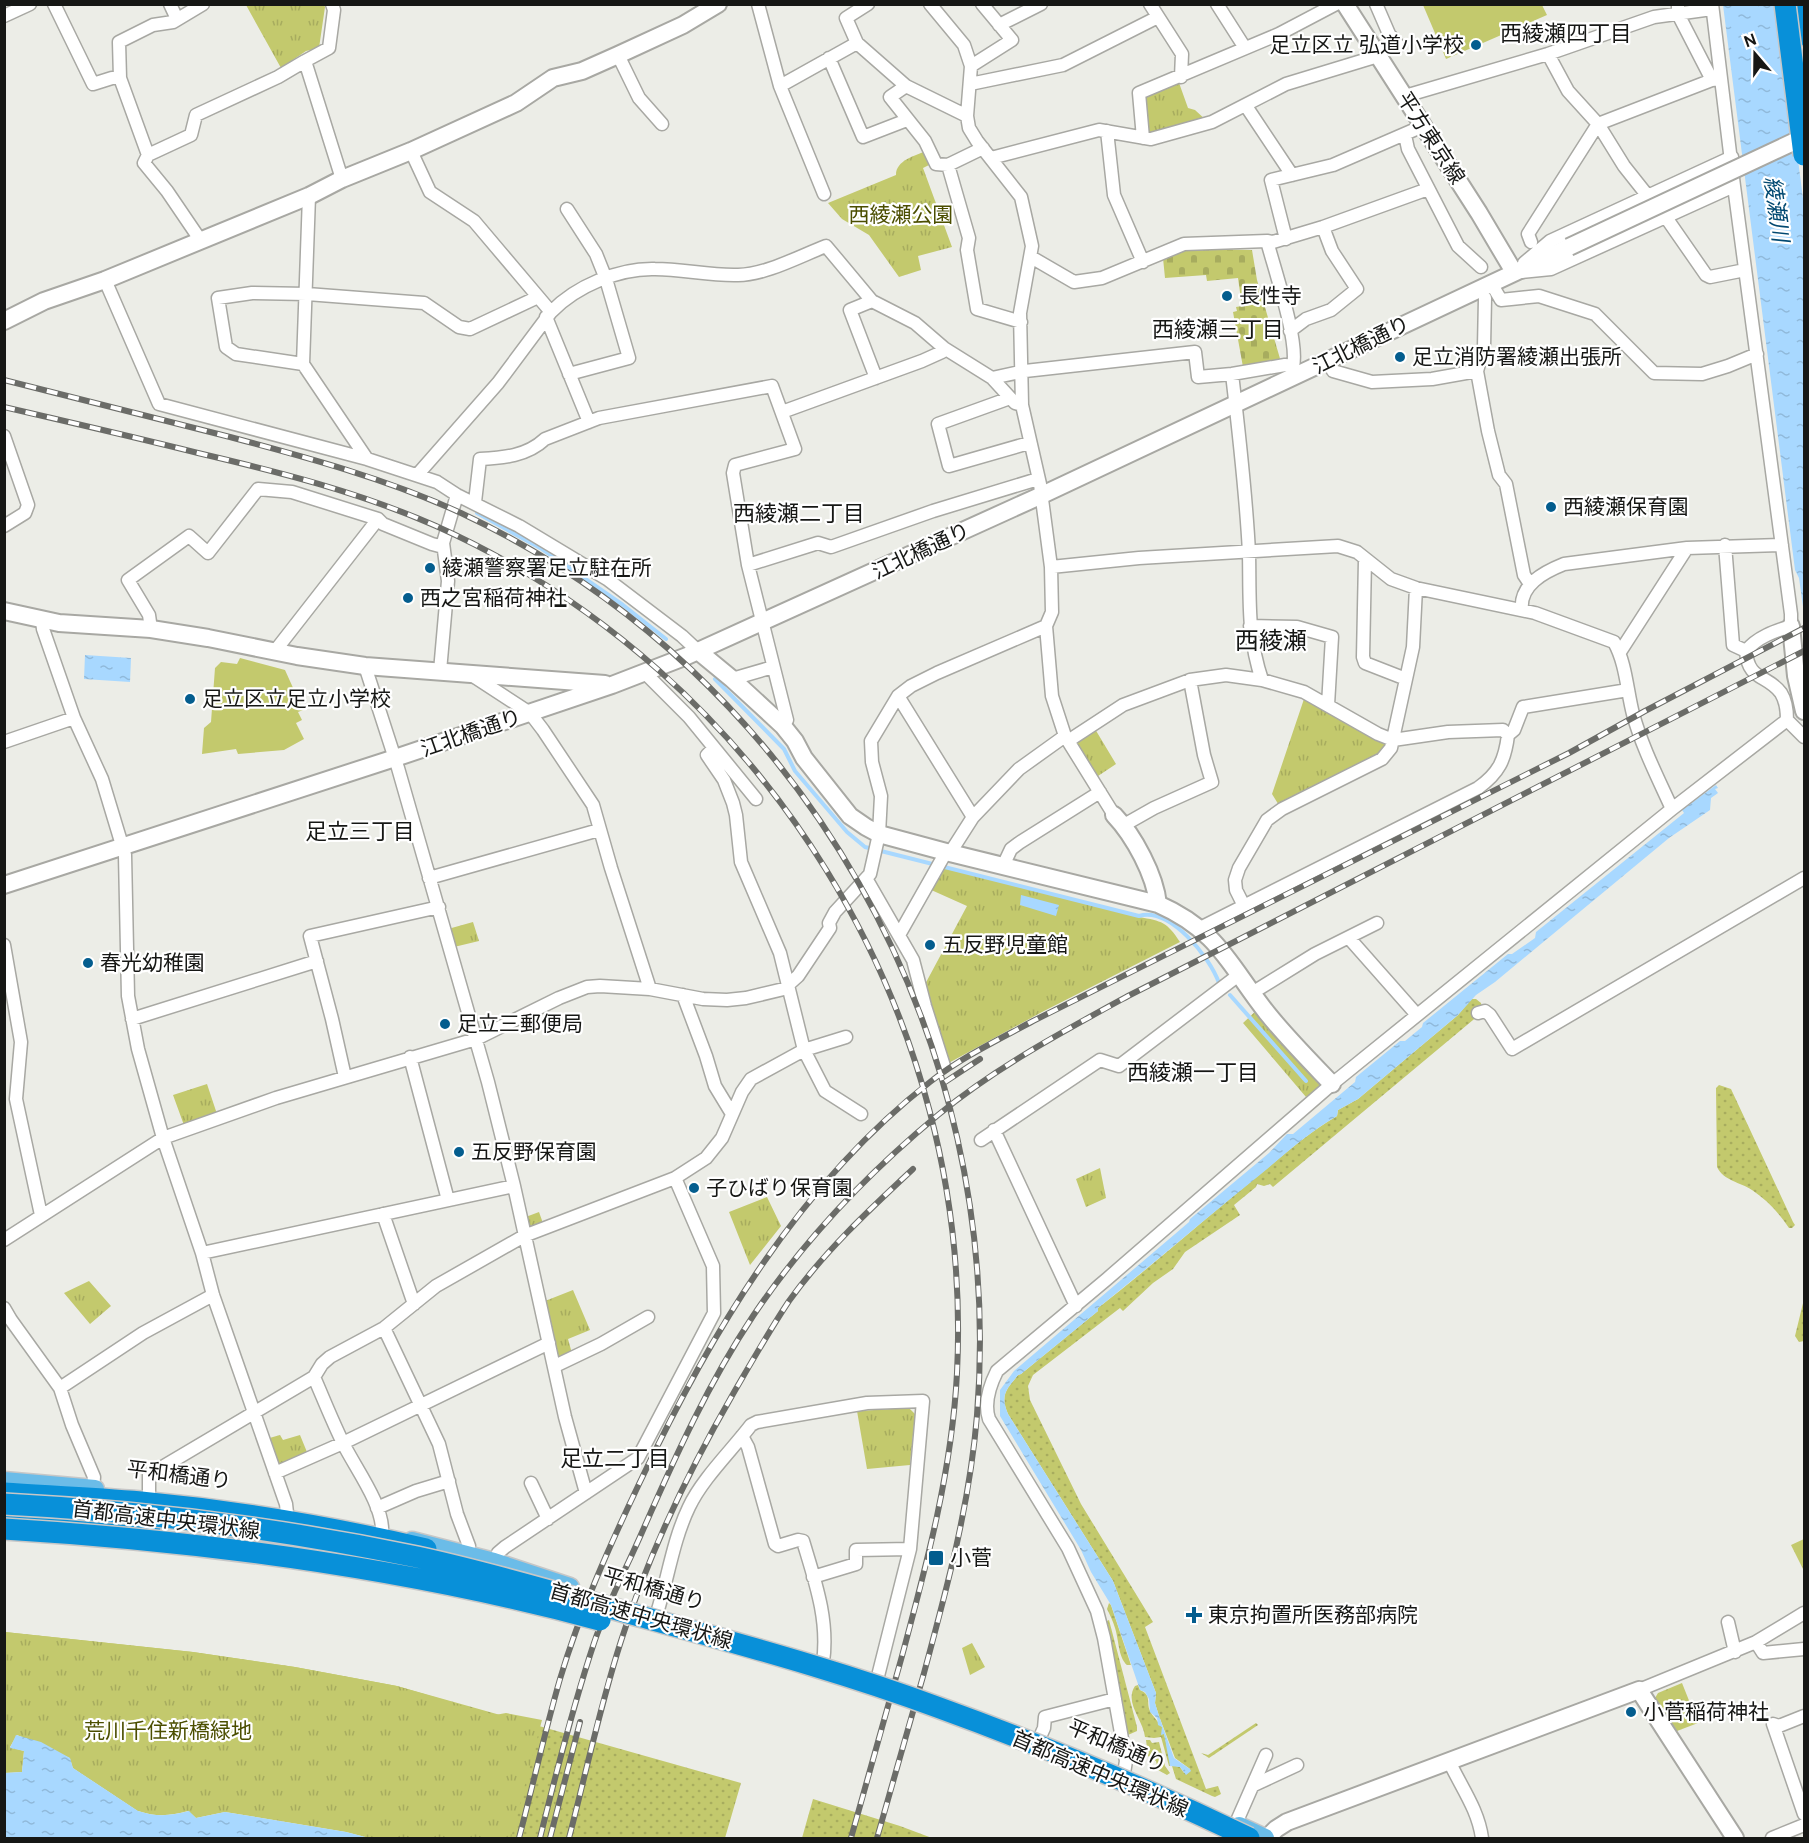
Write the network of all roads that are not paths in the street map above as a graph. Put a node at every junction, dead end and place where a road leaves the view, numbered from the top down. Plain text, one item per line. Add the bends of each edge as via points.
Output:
1 (30, 4) edge
2 (54, 4) edge
3 (170, 4) edge
4 (203, 4) edge
5 (332, 4) edge
6 (718, 4) edge
7 (758, 4) edge
8 (868, 4) edge
9 (930, 4) edge
10 (982, 4) edge
11 (1041, 4) edge
12 (1150, 4) edge
13 (1217, 4) edge
14 (1336, 4) edge
15 (1345, 4) edge
16 (1376, 4) edge
17 (1785, 4) edge
18 (1800, 4) edge
19 (1712, 7) edge
20 (1678, 9) edge
21 (4, 16) edge
22 (1158, 17) junction
23 (177, 19) junction
24 (999, 25) junction
25 (1804, 35) edge
26 (857, 43) junction
27 (1399, 46) dead end
28 (1245, 48) junction
29 (1548, 54) junction
30 (618, 55) junction
31 (1378, 56) junction
32 (829, 58) junction
33 (305, 61) junction
34 (971, 66) junction
35 (1181, 77) junction
36 (120, 78) junction
37 (1717, 80) junction
38 (970, 84) junction
39 (780, 86) junction
40 (906, 86) junction
41 (1405, 96) junction
42 (1246, 106) junction
43 (967, 116) junction
44 (907, 120) junction
45 (662, 123) dead end
46 (1598, 124) junction
47 (1423, 126) junction
48 (1107, 131) junction
49 (1405, 135) junction
50 (1804, 136) edge
51 (1143, 138) junction
52 (411, 151) junction
53 (987, 153) junction
54 (147, 155) junction
55 (1804, 155) edge
56 (1732, 157) junction
57 (948, 165) junction
58 (1705, 169) junction
59 (1292, 175) junction
60 (342, 179) junction
61 (1734, 186) junction
62 (1428, 189) junction
63 (1716, 193) junction
64 (824, 194) dead end
65 (1647, 195) junction
66 (309, 196) junction
67 (567, 209) dead end
68 (1665, 216) junction
69 (1323, 227) junction
70 (1286, 239) junction
71 (201, 241) junction
72 (1266, 241) junction
73 (1531, 242) dead end
74 (1031, 258) junction
75 (1143, 262) junction
76 (1481, 267) dead end
77 (1745, 270) junction
78 (1514, 272) junction
79 (606, 279) junction
80 (105, 280) junction
81 (1488, 291) junction
82 (307, 294) junction
83 (538, 297) junction
84 (872, 301) junction
85 (548, 315) junction
86 (4, 321) edge
87 (1021, 322) junction
88 (1290, 331) junction
89 (944, 348) junction
90 (1757, 354) junction
91 (1328, 361) junction
92 (303, 364) junction
93 (1296, 370) junction
94 (1477, 370) junction
95 (1020, 372) junction
96 (569, 374) junction
97 (1232, 374) junction
98 (876, 378) junction
99 (992, 378) junction
100 (1010, 398) junction
101 (1235, 404) junction
102 (1022, 405) junction
103 (782, 412) junction
104 (589, 422) junction
105 (4, 436) edge
106 (1029, 443) junction
107 (367, 459) junction
108 (418, 474) junction
109 (1040, 487) junction
110 (457, 495) junction
111 (475, 502) junction
112 (378, 519) junction
113 (4, 526) edge
114 (1725, 545) junction
115 (1782, 545) junction
116 (443, 547) junction
117 (1687, 548) junction
118 (1249, 553) junction
119 (1365, 560) junction
120 (748, 565) junction
121 (1051, 567) junction
122 (1530, 584) junction
123 (1416, 588) junction
124 (1522, 610) junction
125 (4, 611) edge
126 (42, 620) junction
127 (762, 623) junction
128 (1046, 626) junction
129 (1250, 626) junction
130 (1791, 626) junction
131 (151, 629) junction
132 (275, 651) junction
133 (698, 651) junction
134 (1746, 651) junction
135 (1620, 652) junction
136 (365, 666) junction
137 (773, 667) junction
138 (440, 671) junction
139 (644, 672) junction
140 (469, 674) junction
141 (732, 679) junction
142 (1406, 679) junction
143 (1190, 680) junction
144 (1262, 680) junction
145 (612, 685) junction
146 (1628, 690) junction
147 (898, 696) junction
148 (1328, 705) junction
149 (1804, 711) edge
150 (530, 713) junction
151 (74, 718) junction
152 (1787, 720) junction
153 (783, 726) junction
154 (1508, 735) junction
155 (1804, 737) edge
156 (1067, 739) junction
157 (1393, 740) junction
158 (4, 742) edge
159 (714, 748) junction
160 (395, 758) junction
161 (1101, 792) junction
162 (756, 799) dead end
163 (1672, 809) junction
164 (973, 817) junction
165 (1119, 820) junction
166 (599, 830) junction
167 (879, 834) junction
168 (123, 846) junction
169 (948, 853) junction
170 (1003, 866) junction
171 (429, 878) junction
172 (1804, 878) edge
173 (867, 880) junction
174 (4, 885) edge
175 (1158, 904) junction
176 (1244, 906) junction
177 (439, 907) junction
178 (1377, 923) dead end
179 (1200, 928) junction
180 (898, 935) junction
181 (1349, 938) junction
182 (4, 945) edge
183 (317, 962) junction
184 (1240, 974) junction
185 (788, 987) junction
186 (650, 989) junction
187 (1252, 993) junction
188 (683, 995) junction
189 (1478, 1012) dead end
190 (1417, 1016) junction
191 (132, 1019) junction
192 (846, 1037) dead end
193 (476, 1039) junction
194 (804, 1050) junction
195 (410, 1058) junction
196 (944, 1066) dead end
197 (345, 1077) junction
198 (1332, 1084) junction
199 (732, 1114) junction
200 (861, 1114) dead end
201 (994, 1130) junction
202 (163, 1138) junction
203 (981, 1140) dead end
204 (675, 1178) junction
205 (514, 1186) junction
206 (448, 1200) junction
207 (383, 1214) junction
208 (41, 1215) junction
209 (525, 1236) junction
210 (4, 1240) edge
211 (202, 1252) junction
212 (213, 1295) junction
213 (414, 1304) junction
214 (1076, 1306) junction
215 (4, 1308) edge
216 (648, 1317) dead end
217 (384, 1328) junction
218 (549, 1343) junction
219 (555, 1366) junction
220 (314, 1377) junction
221 (60, 1388) junction
222 (420, 1406) junction
223 (254, 1413) junction
224 (742, 1436) junction
225 (344, 1443) junction
226 (275, 1473) junction
227 (4, 1481) edge
228 (449, 1481) junction
229 (531, 1483) dead end
230 (93, 1488) junction
231 (4, 1493) edge
232 (149, 1493) junction
233 (586, 1493) junction
234 (4, 1504) edge
235 (377, 1508) junction
236 (4, 1510) edge
237 (287, 1513) junction
238 (4, 1515) edge
239 (548, 1519) junction
240 (4, 1529) edge
241 (381, 1533) junction
242 (4, 1534) edge
243 (267, 1541) junction
244 (910, 1549) junction
245 (466, 1554) junction
246 (494, 1562) junction
247 (813, 1577) junction
248 (554, 1592) junction
249 (517, 1598) junction
250 (657, 1613) junction
251 (1804, 1613) edge
252 (1728, 1622) dead end
253 (1756, 1642) junction
254 (1804, 1649) edge
255 (1735, 1652) junction
256 (823, 1662) junction
257 (877, 1680) junction
258 (1639, 1690) junction
259 (1115, 1699) junction
260 (1804, 1716) edge
261 (1040, 1737) junction
262 (1266, 1755) dead end
263 (1449, 1761) junction
264 (1297, 1765) dead end
265 (1125, 1773) junction
266 (1254, 1785) junction
267 (1804, 1814) edge
268 (1804, 1825) edge
269 (1233, 1835) edge
270 (1266, 1839) edge
271 (1482, 1839) edge
272 (1735, 1839) edge
273 (1772, 1839) edge

1 - 21 street
2 - 36 street via 93,84
3 - 23 street
4 - 23 street
5 - 33 street via 329,48
6 - 30 street
7 - 39 street
8 - 26 street via 846,18
9 - 34 street via 964,45
10 - 24 street
11 - 24 street
12 - 22 street
13 - 28 street
14 - 28 street
15 - 31 street, 平方東京線
16 - 27 street via 1389,34
17 - 55 highway, bridge
18 - 25 highway
19 - 20 street
19 - 37 street
20 - 29 street
20 - 37 street
22 - 35 street via 1182,54
22 - 38 street via 1063,65
23 - 36 street via 153,25 119,42
24 - 34 street via 1012,40
26 - 32 street
26 - 40 street
28 - 35 street
29 - 41 street
29 - 46 street via 1568,92
30 - 45 street via 639,98
30 - 52 street via 582,71 553,78 516,103
31 - 41 street, 平方東京線
31 - 42 street via 1286,84
32 - 39 street
32 - 44 street via 863,137
33 - 54 street via 196,116 191,135
33 - 60 street
34 - 38 street
35 - 51 street via 1139,93
36 - 54 street
37 - 46 street
37 - 56 street
38 - 43 street
39 - 64 street
40 - 43 street
40 - 44 street via 890,97
41 - 47 street, 平方東京線
42 - 51 street via 1212,123
42 - 59 street
43 - 53 street via 969,128
44 - 57 street via 925,141 936,164
46 - 65 street
46 - 73 street via 1528,234
47 - 49 street
47 - 78 street, 平方東京線
48 - 51 street
48 - 53 street
48 - 75 street via 1114,195
49 - 59 street via 1333,165
49 - 62 street
50 - 78 street, 江北橋通り, bridge
52 - 60 street
52 - 83 street via 430,192 474,221
53 - 57 street
53 - 74 street via 1021,197
54 - 71 street via 144,163
56 - 58 street
56 - 61 street
57 - 87 street via 969,238 967,250 977,309
58 - 63 street via 1718,172 1721,177 1721,189
58 - 65 street
59 - 70 street via 1271,180
60 - 66 street
61 - 63 street
61 - 77 street
62 - 69 street
62 - 76 street via 1458,246
63 - 68 street
65 - 78 street via 1550,241
66 - 71 street
66 - 82 street
67 - 79 street via 596,254
68 - 77 street via 1706,275
68 - 78 street via 1551,269
69 - 70 street
69 - 88 street via 1332,251 1357,289 1331,310 1306,319
70 - 72 street
71 - 80 street
72 - 75 street via 1184,244
72 - 88 street
74 - 75 street via 1074,282 1102,278
74 - 87 street
77 - 90 street
78 - 81 street, 江北橋通り
79 - 84 street via 654,268 740,275 762,271 826,246
79 - 85 street via 585,287
79 - 96 street via 629,358
80 - 86 street
80 - 107 street via 159,404
81 - 90 street via 1501,300 1539,296 1595,314 1654,373 1702,374
81 - 91 street, 江北橋通り
81 - 94 street via 1484,347
82 - 83 street via 424,303 459,327 470,329
82 - 92 street
82 - 92 street via 252,293 218,298 226,348 231,352
83 - 85 street
84 - 89 street via 915,323
84 - 98 street via 850,310
85 - 96 street
85 - 108 street via 498,383
87 - 95 street
88 - 93 street
89 - 98 street via 922,361
89 - 99 street
90 - 115 street
91 - 93 street, 江北橋通り
91 - 94 street via 1333,371 1372,382 1432,379
92 - 107 street
93 - 97 street via 1285,365
93 - 101 street, 江北橋通り
94 - 122 street via 1499,476 1506,484 1524,575
95 - 97 street via 1195,352 1198,377
95 - 99 street
95 - 102 street
96 - 104 street
97 - 101 street
98 - 103 street
99 - 100 street
100 - 102 street
100 - 106 street via 938,424 949,466
101 - 109 street, 江北橋通り
101 - 118 street
102 - 106 street
103 - 104 street via 772,386
103 - 120 street via 795,449 735,465 733,473
104 - 111 street via 516,455 480,459
105 - 113 street via 27,505 25,513
106 - 109 street
107 - 108 street
108 - 110 street
109 - 120 street via 933,511 831,547 818,543
109 - 121 street
109 - 127 street, 江北橋通り
110 - 111 street
110 - 116 street
111 - 133 street via 607,579
112 - 116 street
112 - 131 street via 292,492 258,489 208,553 189,536 128,580 149,615
112 - 132 street
114 - 115 street
114 - 117 street
114 - 134 street via 1733,645
115 - 130 street
116 - 138 street via 448,581
117 - 122 street via 1564,564
117 - 135 street
118 - 119 street via 1338,546 1357,552
118 - 121 street
118 - 129 street
119 - 123 street via 1391,579
119 - 142 street via 1362,657 1365,663
120 - 127 street
121 - 128 street via 1052,612
122 - 124 street via 1521,602
123 - 124 street
123 - 142 street via 1413,647
124 - 135 street via 1614,642
125 - 126 street
126 - 131 street
126 - 151 street
127 - 133 street, 江北橋通り
127 - 137 street
128 - 147 street via 937,673
128 - 156 street via 1052,696
129 - 144 street via 1254,658
129 - 148 street via 1297,627 1332,637
130 - 134 street via 1758,639
130 - 149 street
131 - 132 street
132 - 136 street
133 - 139 street, 江北橋通り
133 - 141 street
134 - 152 street via 1752,671 1781,693
135 - 146 street
136 - 138 street
136 - 160 street
137 - 141 street
137 - 153 street via 787,720
138 - 140 street
139 - 145 street, 江北橋通り
139 - 159 street
140 - 145 street
140 - 150 street
141 - 153 street
142 - 157 street
143 - 144 street via 1226,675
143 - 156 street via 1123,705
143 - 165 street via 1212,782
144 - 148 street via 1304,692
145 - 150 street, 江北橋通り
146 - 154 street via 1522,707 1514,730
146 - 163 street via 1647,753
147 - 164 street
147 - 167 street via 871,741 881,796
148 - 157 street
150 - 160 street, 江北橋通り
150 - 166 street via 593,805
151 - 158 street
151 - 168 street via 102,779
152 - 155 street
152 - 163 street
153 - 167 street via 850,816
154 - 157 street via 1503,730 1448,732
154 - 176 street via 1501,764 1492,778 1478,788
156 - 161 street
156 - 164 street via 1019,770
157 - 176 street via 1382,759 1267,820 1235,880
159 - 162 street
159 - 185 street via 706,755 724,780 733,803 741,861 780,953
160 - 168 street, 江北橋通り
160 - 171 street
161 - 165 street
161 - 170 street via 1011,849
163 - 190 street
164 - 169 street
165 - 175 street via 1135,843
166 - 171 street
166 - 186 street
167 - 169 street
167 - 173 street
168 - 174 street, 江北橋通り
168 - 191 street
169 - 170 street
169 - 180 street
170 - 175 street
171 - 177 street
172 - 189 street via 1512,1050 1490,1015
173 - 180 street
173 - 185 street via 835,912 830,928
175 - 179 street
176 - 179 street
177 - 183 street via 310,936
177 - 193 street
178 - 181 street
179 - 184 street
180 - 196 street via 913,960
181 - 187 street
181 - 190 street
182 - 208 street via 21,1042 16,1099
183 - 191 street
183 - 197 street
184 - 187 street
184 - 201 street via 1119,1066 1100,1060
185 - 188 street via 727,1000
185 - 194 street
186 - 188 street
186 - 193 street via 587,987
187 - 198 street via 1280,1030
188 - 199 street via 715,1086
190 - 198 street
191 - 202 street
192 - 194 street
193 - 195 street
193 - 205 street
194 - 199 street via 751,1079
194 - 200 street via 825,1092
195 - 197 street
195 - 206 street
197 - 202 street
198 - 214 street
199 - 204 street via 722,1138 706,1158
201 - 203 street
201 - 214 street
202 - 208 street
202 - 211 street
204 - 209 street
204 - 233 street via 712,1266 714,1313 638,1458
205 - 206 street
205 - 209 street
206 - 207 street
207 - 211 street
207 - 213 street
208 - 210 street
209 - 213 street via 436,1286
209 - 218 street
211 - 212 street
212 - 221 street via 143,1333
212 - 223 street
213 - 217 street
214 - 259 street via 997,1371 990,1385 987,1414 1083,1577 1101,1622
215 - 221 street
216 - 219 street
217 - 220 street via 330,1357
217 - 222 street
218 - 219 street
218 - 222 street
219 - 233 street
220 - 223 street
220 - 225 street
221 - 230 street via 94,1477
222 - 225 street
222 - 228 street via 439,1444
223 - 226 street
223 - 232 street via 149,1475
224 - 244 street via 757,1422 867,1403 923,1401
224 - 247 street via 775,1544 803,1541
224 - 250 street via 688,1508
225 - 226 street
225 - 235 street
226 - 237 street
227 - 230 main road, 平和橋通り
228 - 235 street
228 - 245 street via 469,1546
229 - 239 street
230 - 232 main road, 平和橋通り
231 - 248 highway, bridge via 141,1502 310,1524 488,1565
232 - 237 main road, 平和橋通り
233 - 239 street
234 - 248 highway, 首都高速中央環状線, bridge via 222,1524 418,1558
235 - 241 street
236 - 243 main road, 平和橋通り via 144,1522
237 - 241 main road, 平和橋通り
238 - 249 highway, bridge via 278,1542 412,1566
239 - 246 street via 498,1553
240 - 249 highway, 首都高速中央環状線, bridge via 245,1550
241 - 245 main road, 平和橋通り
242 - 243 main road via 126,1543 164,1534
243 - 269 main road, 平和橋通り via 505,1588 769,1661 996,1737
244 - 247 street via 856,1550 855,1564
244 - 257 street
245 - 246 main road, 平和橋通り
246 - 250 main road, 平和橋通り
247 - 256 street via 823,1610
248 - 269 highway, 首都高速中央環状線, bridge via 767,1652 935,1706 1134,1786
249 - 269 highway, 首都高速中央環状線, bridge via 767,1666 929,1719
250 - 256 main road, 平和橋通り
251 - 253 street
252 - 255 street
253 - 254 street via 1763,1653
253 - 255 street
255 - 258 street
256 - 257 main road, 平和橋通り
257 - 261 main road, 平和橋通り
258 - 263 street
258 - 272 street
259 - 261 street via 1045,1717
259 - 265 street
260 - 267 street via 1779,1726 1773,1724
261 - 265 main road, 平和橋通り
262 - 266 street
263 - 270 street via 1287,1822
263 - 271 street via 1474,1808
264 - 266 street
265 - 269 main road, 平和橋通り
266 - 269 street
268 - 273 street
269 - 270 main road, 平和橋通り

